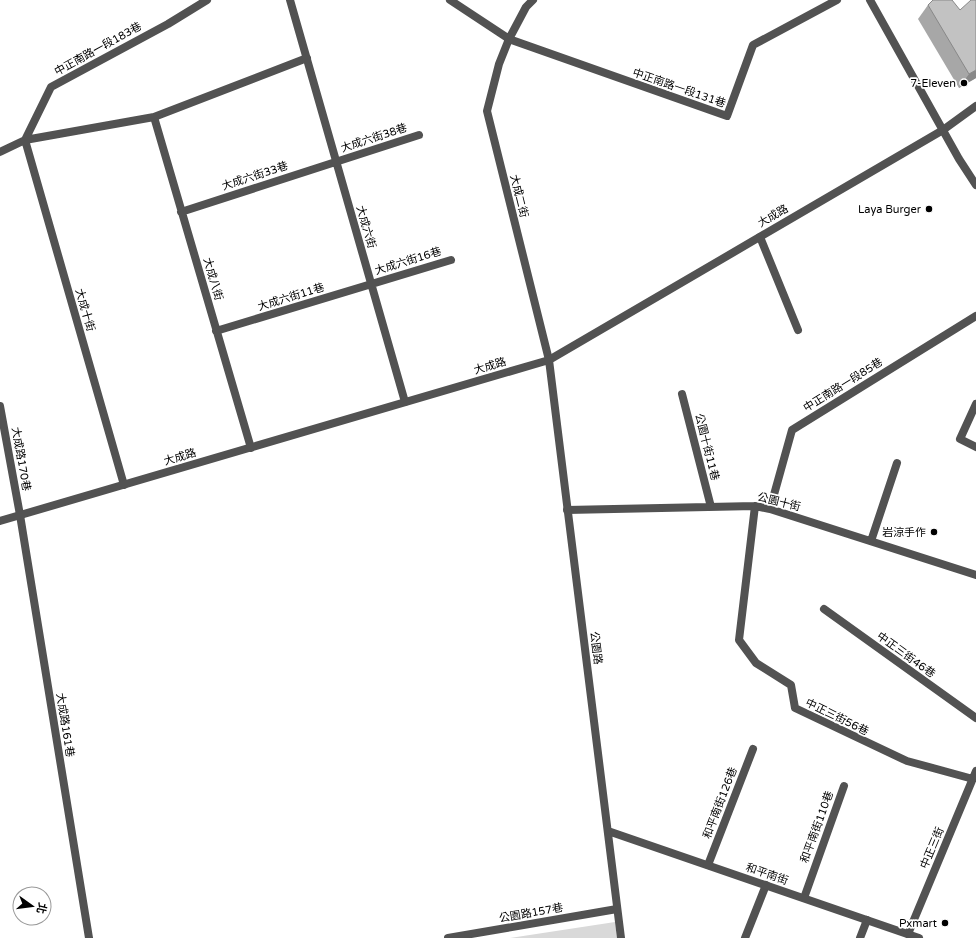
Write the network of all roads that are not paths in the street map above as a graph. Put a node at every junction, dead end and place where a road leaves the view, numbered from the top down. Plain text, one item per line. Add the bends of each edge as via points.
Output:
1 (207, 0) edge
2 (290, 0) edge
3 (450, 0) edge
4 (533, 0) edge
5 (837, 0) edge
6 (870, 0) edge
7 (509, 39) junction
8 (307, 58) junction
9 (976, 106) edge
10 (154, 117) junction
11 (943, 130) junction
12 (419, 135) dead end
13 (25, 140) junction
14 (0, 152) edge
15 (336, 162) junction
16 (976, 185) edge
17 (181, 212) junction
18 (760, 237) junction
19 (451, 260) dead end
20 (371, 284) junction
21 (976, 316) edge
22 (798, 330) dead end
23 (216, 331) junction
24 (549, 360) junction
25 (682, 394) dead end
26 (405, 402) junction
27 (976, 404) edge
28 (0, 406) edge
29 (976, 447) edge
30 (251, 448) junction
31 (897, 463) dead end
32 (124, 485) junction
33 (711, 506) junction
34 (755, 506) junction
35 (770, 509) junction
36 (567, 510) junction
37 (20, 515) junction
38 (0, 521) edge
39 (871, 541) junction
40 (976, 576) edge
41 (824, 609) dead end
42 (976, 718) edge
43 (753, 749) dead end
44 (976, 771) edge
45 (973, 779) junction
46 (844, 786) dead end
47 (608, 831) junction
48 (708, 865) junction
49 (766, 885) junction
50 (804, 898) junction
51 (617, 909) junction
52 (867, 920) junction
53 (908, 934) junction
54 (89, 938) edge
55 (448, 938) edge
56 (621, 938) edge
57 (745, 938) edge
58 (860, 938) edge
59 (919, 938) edge

1 - 13 street, 中正南路一段183巷 via 51,87
2 - 8 street, 大成六街
3 - 7 street
4 - 7 street, 大成二街 via 526,7
5 - 7 street, 中正南路一段131巷 via 753,45 727,116
6 - 11 street
7 - 24 street, 大成二街 via 486,111
8 - 10 street
8 - 15 street, 大成六街
9 - 11 street, 大成路
10 - 13 street
10 - 17 street, 大成八街
11 - 16 street
11 - 18 street, 大成路
12 - 15 street, 大成六街38巷
13 - 14 street
13 - 32 street, 大成十街
15 - 17 street, 大成六街33巷
15 - 20 street, 大成六街
17 - 23 street, 大成八街
18 - 22 street
18 - 24 street, 大成路
19 - 20 street, 大成六街16巷
20 - 23 street, 大成六街11巷
20 - 26 street, 大成六街
21 - 35 street, 中正南路一段85巷 via 792,430
23 - 30 street, 大成八街
24 - 26 street, 大成路
24 - 36 street, 公園路
25 - 33 street, 公園十街11巷
26 - 30 street, 大成路
27 - 29 street via 960,439
28 - 37 street, 大成路170巷
30 - 32 street, 大成路
31 - 39 street
32 - 37 street, 大成路
33 - 34 street, 公園十街
33 - 36 street, 公園十街
34 - 35 street, 公園十街
34 - 45 street, 中正三街56巷 via 739,640 756,663 791,685 795,708 907,761
35 - 39 street, 公園十街
36 - 47 street, 公園路
37 - 38 street, 大成路
37 - 54 street, 大成路161巷
39 - 40 street, 公園十街
41 - 42 street, 中正三街46巷
43 - 48 street, 和平南街126巷
44 - 45 street, 中正三街
45 - 53 street, 中正三街
46 - 50 street, 和平南街110巷
47 - 48 street, 和平南街
47 - 51 street, 公園路
48 - 49 street, 和平南街
49 - 50 street, 和平南街
49 - 57 street
50 - 52 street, 和平南街
51 - 55 street, 公園路157巷
51 - 56 street, 公園路
52 - 53 street, 和平南街
52 - 58 street
53 - 59 street, 和平南街

